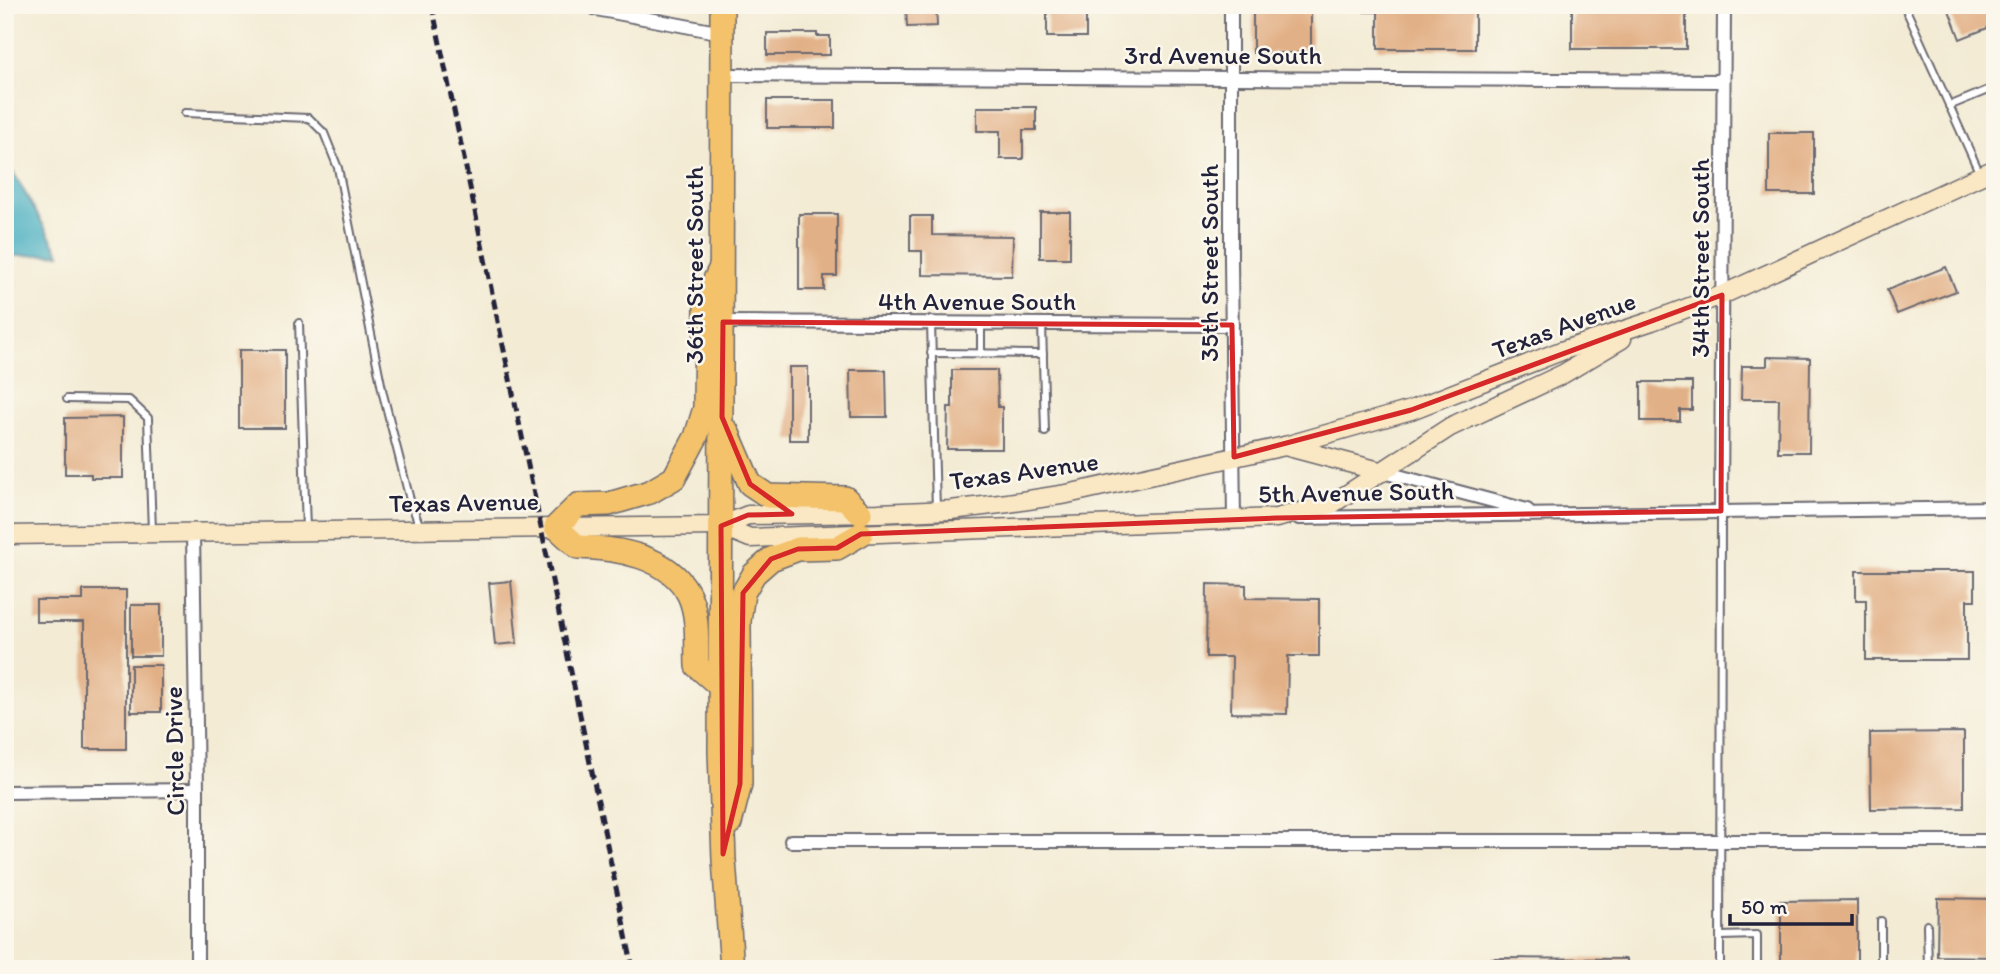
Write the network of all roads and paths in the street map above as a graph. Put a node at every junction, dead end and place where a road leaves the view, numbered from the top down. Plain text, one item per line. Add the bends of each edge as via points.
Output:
1 (722, 5) edge
2 (1231, 5) edge
3 (1724, 5) edge
4 (1904, 5) edge
5 (596, 9) dead end
6 (722, 33) junction
7 (722, 75) junction
8 (1231, 78) junction
9 (1723, 81) junction
10 (1995, 87) edge
11 (1949, 106) junction
12 (185, 113) dead end
13 (1988, 173) edge
14 (722, 263) junction
15 (1722, 295) junction
16 (1652, 321) junction
17 (723, 322) junction
18 (299, 323) dead end
19 (931, 323) junction
20 (981, 323) junction
21 (1042, 324) junction
22 (1232, 325) junction
23 (932, 354) junction
24 (981, 354) junction
25 (1042, 354) junction
26 (67, 399) dead end
27 (722, 417) junction
28 (1045, 432) dead end
29 (1285, 446) junction
30 (1234, 457) junction
31 (1383, 472) junction
32 (1995, 508) edge
33 (936, 510) junction
34 (1721, 511) junction
35 (1544, 515) junction
36 (1276, 518) junction
37 (1234, 521) junction
38 (861, 524) junction
39 (721, 526) junction
40 (556, 527) junction
41 (421, 529) junction
42 (306, 531) junction
43 (193, 532) junction
44 (152, 533) junction
45 (5, 535) edge
46 (721, 687) junction
47 (197, 790) junction
48 (5, 792) edge
49 (791, 841) dead end
50 (1721, 841) junction
51 (1995, 841) edge
52 (723, 854) junction
53 (1881, 921) dead end
54 (1927, 925) dead end
55 (1721, 936) junction
56 (197, 969) edge
57 (732, 969) edge
58 (1720, 969) edge
59 (1757, 969) edge
60 (1881, 969) edge
61 (1928, 969) edge

1 - 6 highway, 36th Street South
2 - 8 street, 35th Street South
3 - 9 street, 34th Street South
4 - 11 lane
5 - 6 street
6 - 7 highway, 36th Street South
7 - 8 street, 3rd Avenue South
7 - 14 highway, 36th Street South
8 - 9 street, 3rd Avenue South
8 - 22 street, 35th Street South
9 - 15 street, 34th Street South
10 - 11 lane
11 - 13 lane
12 - 41 lane via 309,118 324,133 338,167 386,406
13 - 15 main road, Texas Avenue
14 - 17 highway, 36th Street South
14 - 40 highway via 706,299 705,408 696,437 674,478 650,492 609,504 578,505
15 - 16 main road, Texas Avenue
15 - 34 street, 34th Street South
16 - 29 main road, Texas Avenue via 1411,410
16 - 31 main road via 1563,374 1450,427
17 - 19 street, 4th Avenue South
17 - 27 highway, 36th Street South
18 - 42 lane
19 - 20 street, 4th Avenue South
19 - 23 lane
20 - 21 street, 4th Avenue South
20 - 24 lane
21 - 22 street, 4th Avenue South
21 - 25 lane
22 - 30 street, 35th Street South
23 - 24 lane
23 - 33 lane
24 - 25 lane
25 - 28 lane
26 - 44 lane via 129,400 148,418
27 - 38 highway via 750,484 768,496 845,498
27 - 39 highway, 36th Street South
29 - 30 main road, Texas Avenue
29 - 31 main road
30 - 33 main road, Texas Avenue via 1067,494
30 - 37 street, 35th Street South
31 - 35 street
31 - 36 main road via 1332,504
32 - 34 street, 5th Avenue South
33 - 38 main road, Texas Avenue
34 - 35 street, 5th Avenue South
34 - 50 lane
35 - 36 street, 5th Avenue South
36 - 37 main road, 5th Avenue South
37 - 38 main road, 5th Avenue South
38 - 39 main road, 5th Avenue South via 750,538
38 - 52 highway via 837,548 798,549 771,558 743,593 739,621 740,784
39 - 40 main road, Texas Avenue
39 - 46 highway, 36th Street South
40 - 41 main road, Texas Avenue
40 - 46 highway via 578,547 630,553 674,576 689,595 695,618 697,666
41 - 42 main road, Texas Avenue
42 - 43 main road, Texas Avenue
43 - 44 main road, Texas Avenue
43 - 47 street, Circle Drive
44 - 45 main road, Texas Avenue
46 - 52 highway, 36th Street South
47 - 48 street
47 - 56 street, Circle Drive
49 - 50 street
50 - 51 street
50 - 55 lane
52 - 57 highway
53 - 60 lane
54 - 61 lane
55 - 58 lane
55 - 59 lane via 1757,935

